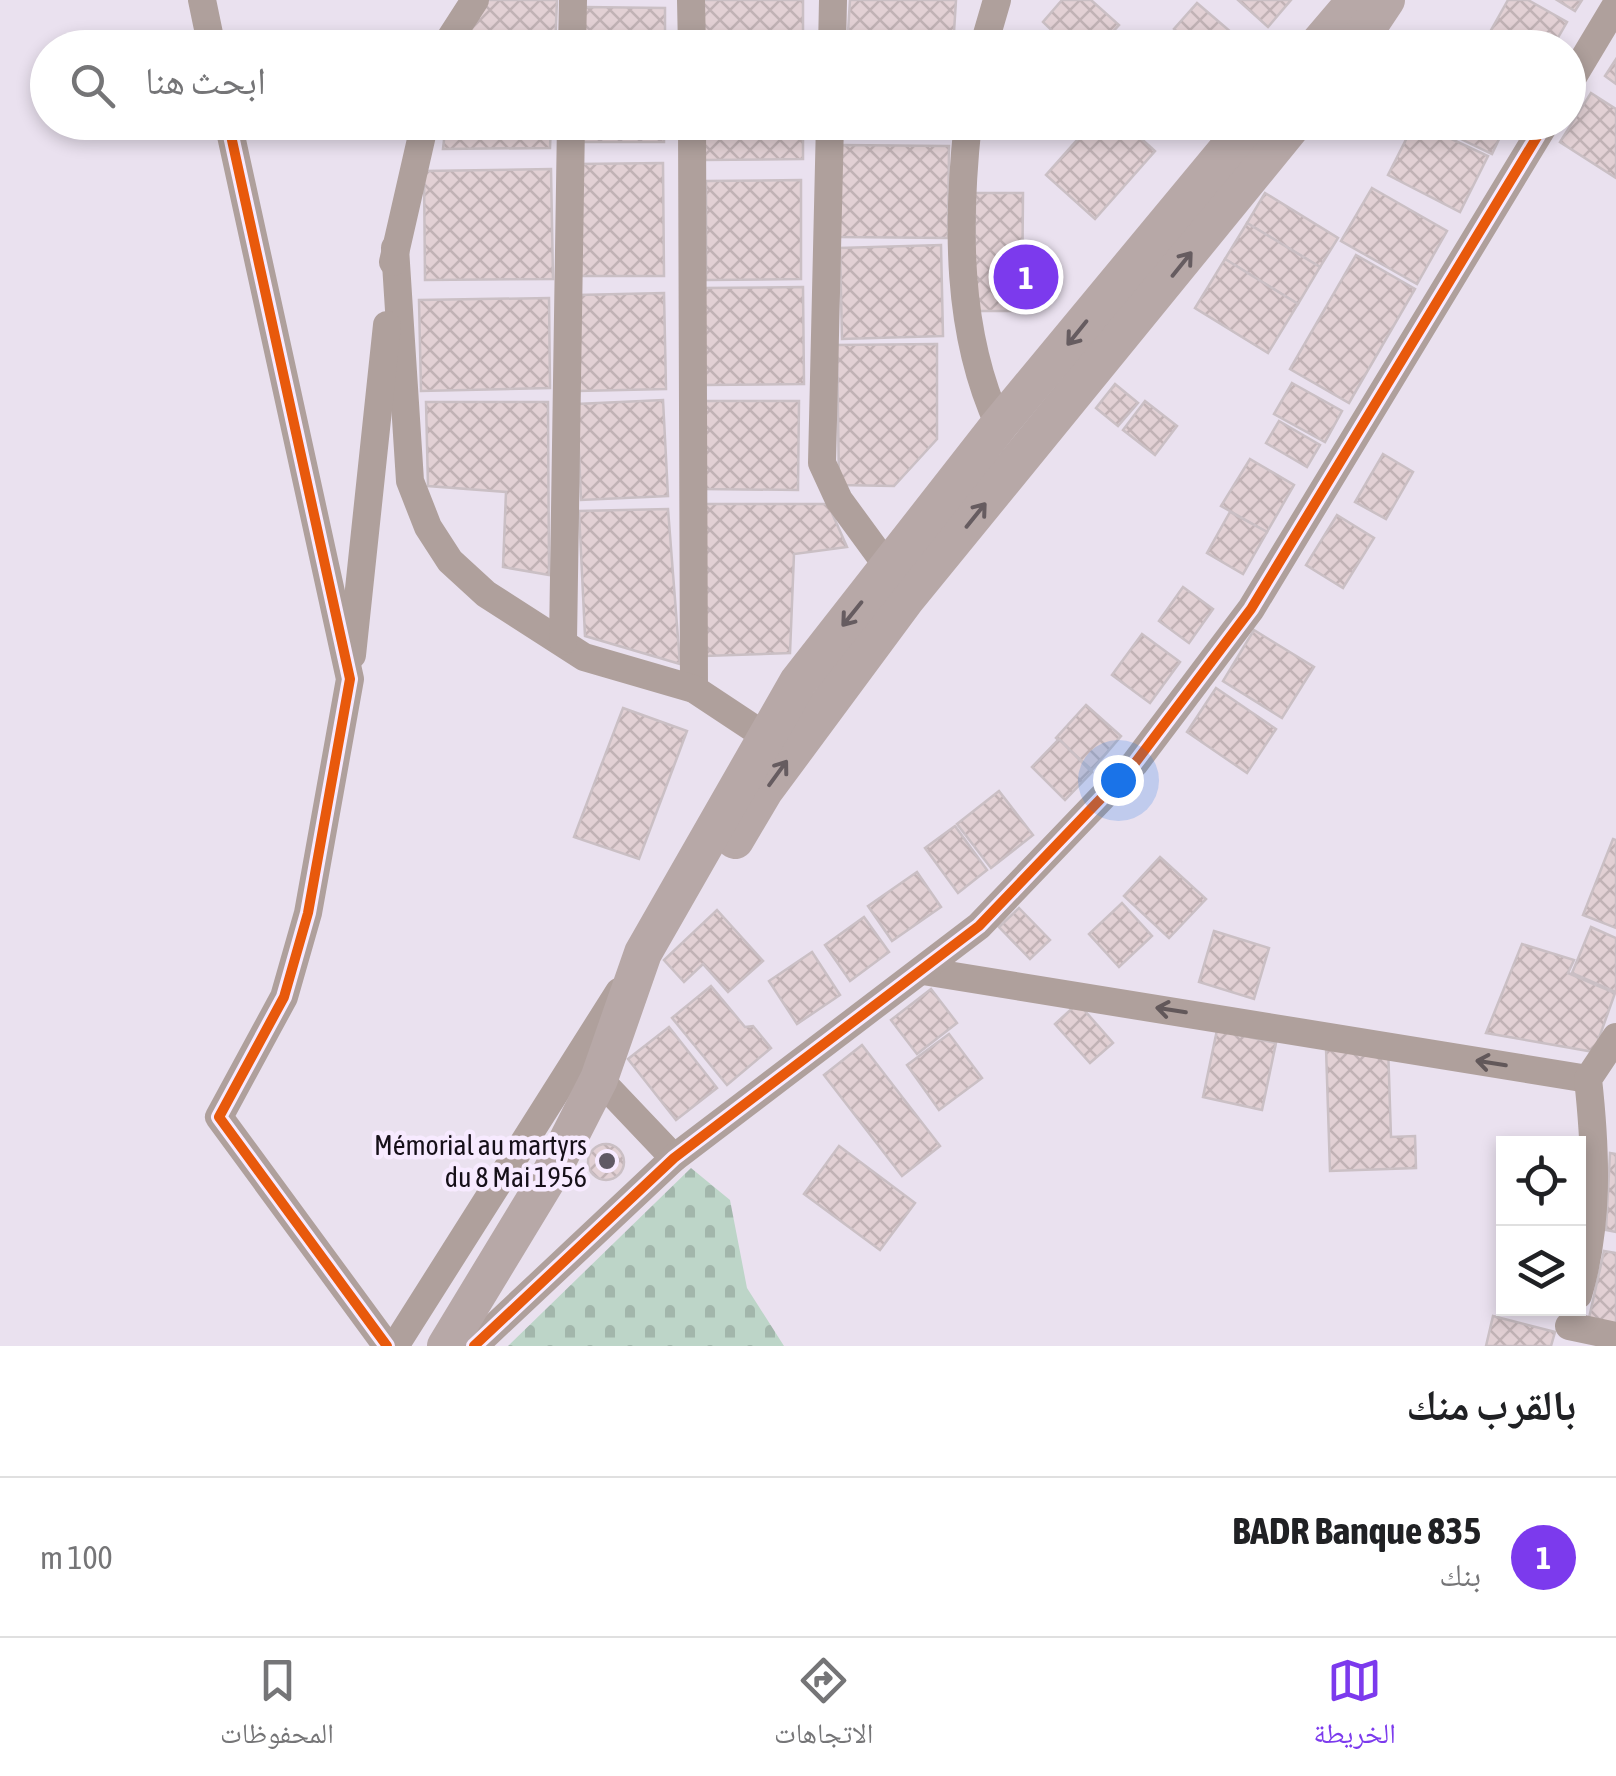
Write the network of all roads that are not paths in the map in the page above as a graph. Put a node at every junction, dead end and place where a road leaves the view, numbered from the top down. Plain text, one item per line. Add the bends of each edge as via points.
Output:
1 (202, 0) edge
2 (475, 0) edge
3 (573, 0) edge
4 (691, 0) edge
5 (833, 0) edge
6 (997, 0) edge
7 (1356, 0) edge
8 (1386, 0) edge
9 (1616, 4) edge
10 (208, 30) edge
11 (456, 30) edge
12 (572, 30) edge
13 (692, 30) edge
14 (832, 30) edge
15 (988, 30) edge
16 (1330, 30) edge
17 (1366, 30) edge
18 (1586, 55) edge
19 (232, 140) edge
20 (421, 140) edge
21 (571, 140) edge
22 (692, 140) edge
23 (830, 140) edge
24 (968, 140) edge
25 (1235, 140) edge
26 (1280, 140) edge
27 (1535, 140) edge
28 (395, 248) junction
29 (998, 425) junction
30 (888, 567) junction
31 (563, 642) junction
32 (350, 679) junction
33 (694, 689) junction
34 (765, 736) junction
35 (674, 901) junction
36 (644, 954) junction
37 (922, 970) junction
38 (1616, 1037) edge
39 (600, 1079) junction
40 (1588, 1079) junction
41 (1605, 1138) edge
42 (674, 1158) junction
43 (1604, 1241) edge
44 (1586, 1278) edge
45 (1570, 1327) edge
46 (1616, 1336) edge
47 (387, 1346) edge
48 (395, 1346) edge
49 (446, 1346) edge
50 (474, 1346) edge

1 - 10 street
2 - 11 street
3 - 12 street
4 - 13 street
5 - 14 street
6 - 15 street
7 - 16 main road
8 - 17 main road
9 - 18 street
19 - 32 street
20 - 28 street
21 - 31 street
22 - 33 street
23 - 30 street via 822,463 839,500
24 - 29 street via 964,314
25 -> 29 main road
35 -> 26 main road via 721,864 764,791 906,600
27 - 37 street via 1213,665 1084,820 979,926
28 - 31 street via 410,481 428,527 486,594
28 - 32 street
29 - 30 main road
30 -> 34 main road via 798,682
31 - 33 street via 584,657
32 - 47 street via 312,894 284,998 220,1117
33 - 34 street
34 - 35 main road
35 - 36 main road
36 - 39 main road
36 - 48 street
40 -> 37 street
37 - 42 street
38 - 40 street
39 - 42 street
39 - 49 main road
40 - 41 street
41 - 43 street
42 - 50 street
43 - 44 street
45 - 46 street

